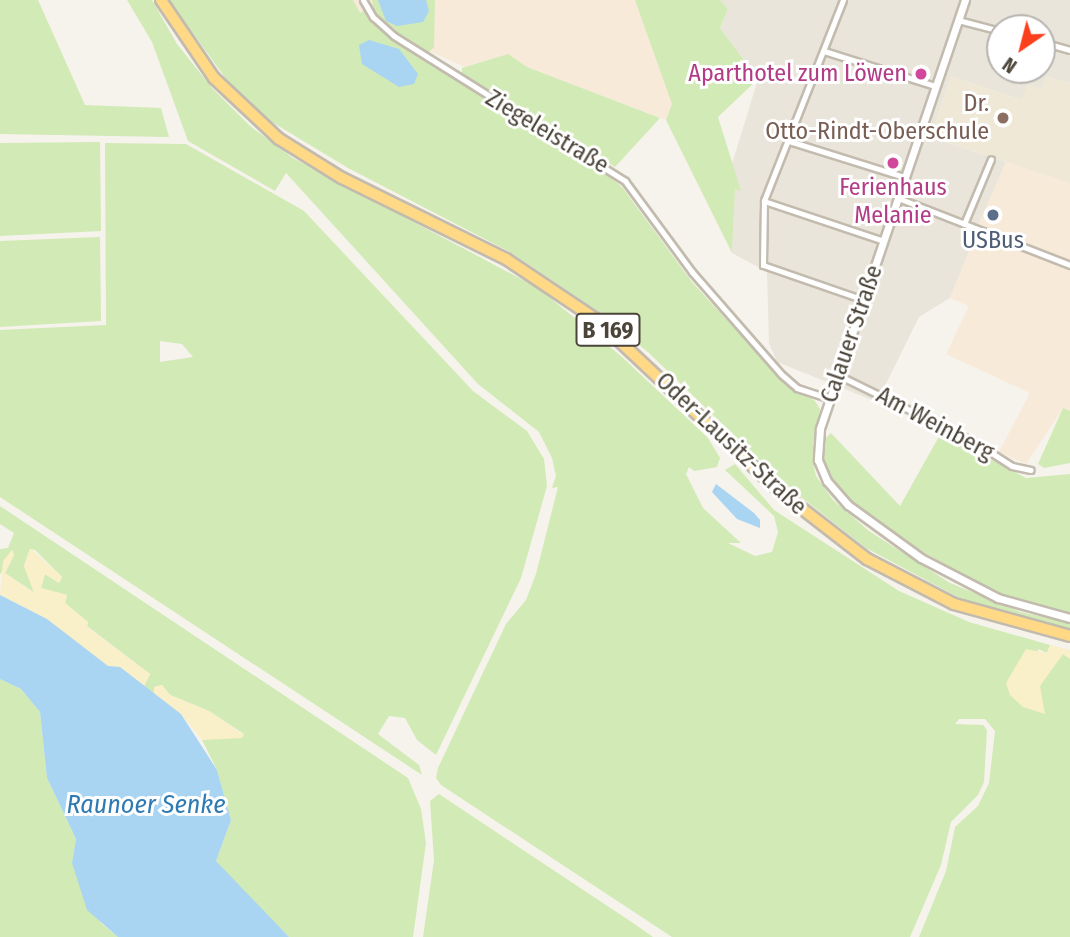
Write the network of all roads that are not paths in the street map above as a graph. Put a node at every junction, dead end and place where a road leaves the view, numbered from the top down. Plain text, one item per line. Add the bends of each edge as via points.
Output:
1 (161, 0) edge
2 (363, 0) edge
3 (833, 0) edge
4 (965, 0) edge
5 (843, 2) edge
6 (958, 20) junction
7 (986, 27) edge
8 (824, 51) junction
9 (935, 86) junction
10 (789, 141) junction
11 (991, 159) dead end
12 (904, 177) junction
13 (898, 198) junction
14 (764, 201) junction
15 (964, 224) junction
16 (884, 241) junction
17 (1070, 265) edge
18 (863, 300) junction
19 (838, 375) junction
20 (830, 400) junction
21 (1031, 470) dead end
22 (1070, 618) edge
23 (1070, 636) edge

1 - 23 highway, Oder-Lausitz-Straße / B 169 via 214,78 279,139 342,177 506,260 565,297 641,359 778,490 867,559 954,604
2 - 20 street, Ziegeleistraße via 373,17 394,36 625,181 692,272 781,374 797,388
3 - 5 street
4 - 6 street, Calauer Straße
5 - 8 street
6 - 7 street
6 - 9 street, Calauer Straße
8 - 9 street
8 - 10 street
9 - 12 street, Calauer Straße
10 - 12 street
10 - 14 street
11 - 15 street
12 - 13 street, Calauer Straße
13 - 15 street
13 - 16 street, Calauer Straße
14 - 16 street
14 - 18 street via 763,265
15 - 17 street
16 - 18 street, Calauer Straße
18 - 19 street, Calauer Straße
19 - 20 street, Calauer Straße
19 - 21 street, Am Weinberg via 973,441 1012,466
20 - 22 street, Calauer Straße via 817,451 822,472 837,494 869,522 970,584 1023,607

